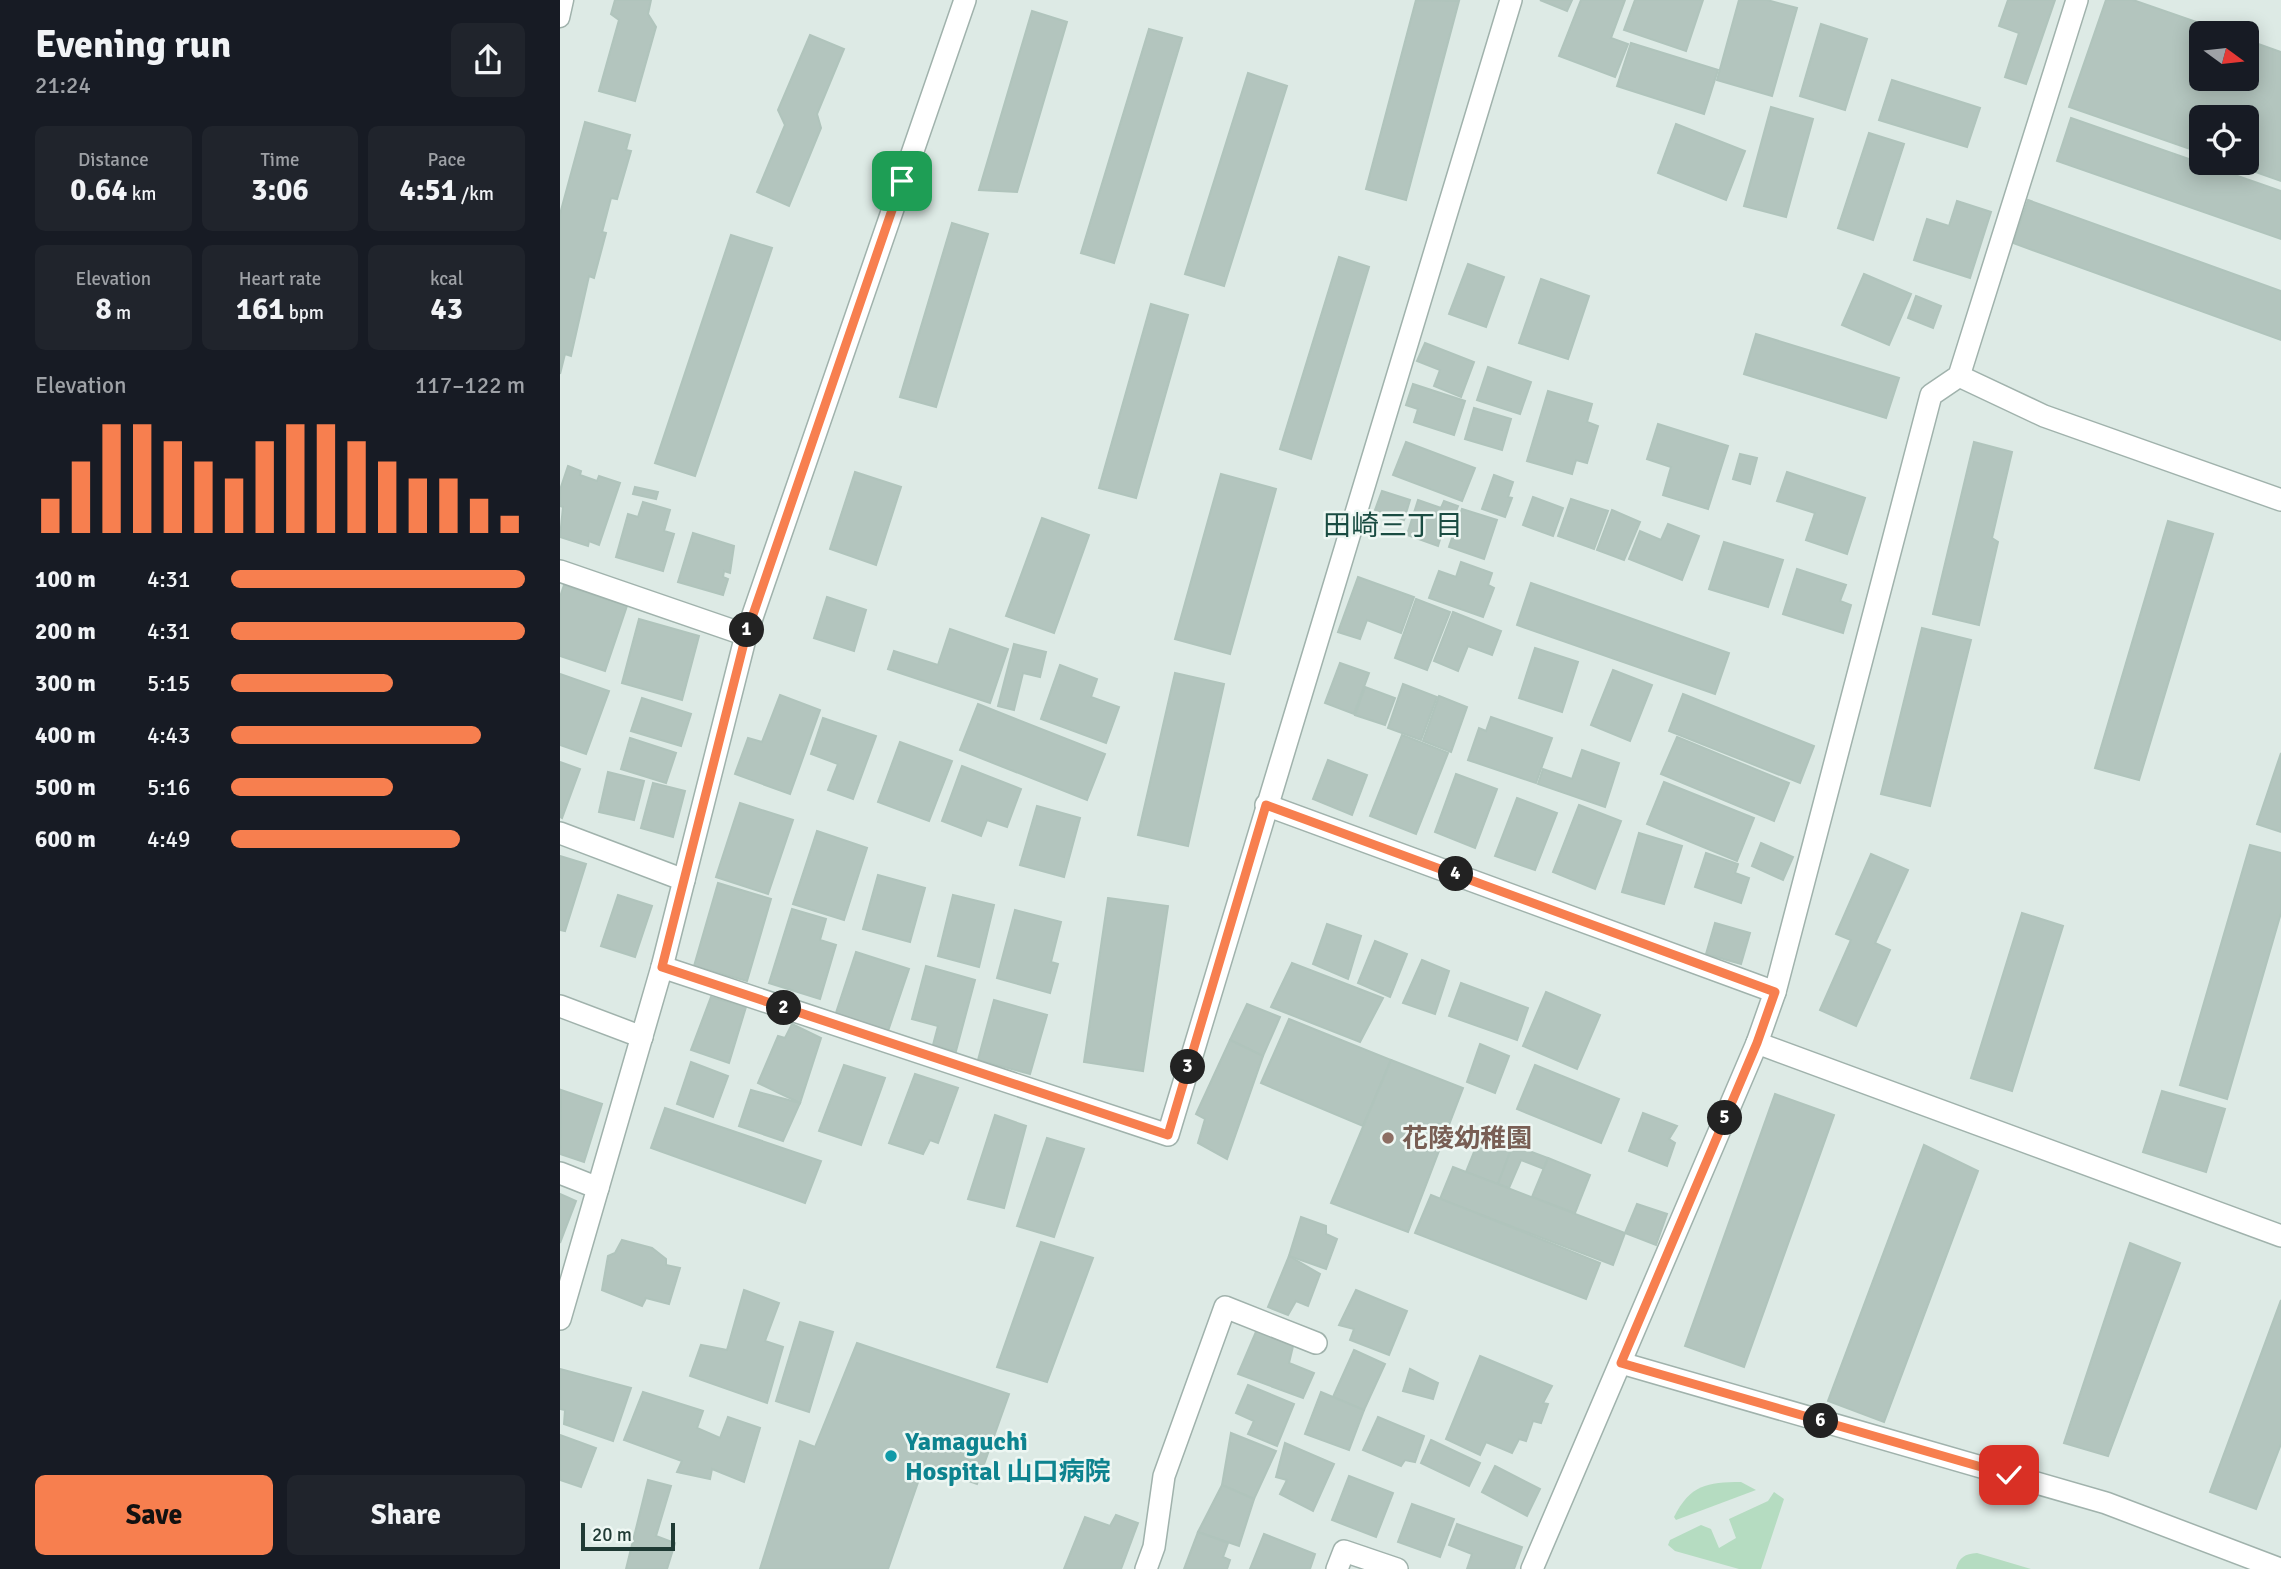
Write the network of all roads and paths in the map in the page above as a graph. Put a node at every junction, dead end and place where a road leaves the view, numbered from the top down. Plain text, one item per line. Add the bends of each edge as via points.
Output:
1 (564, 0) edge
2 (965, 0) edge
3 (1511, 0) edge
4 (2077, 0) edge
5 (560, 18) edge
6 (1959, 376) junction
7 (2281, 500) edge
8 (560, 572) edge
9 (746, 635) junction
10 (1266, 805) junction
11 (560, 834) edge
12 (684, 880) junction
13 (662, 967) junction
14 (1775, 992) junction
15 (560, 1006) edge
16 (642, 1037) junction
17 (1757, 1043) junction
18 (560, 1173) edge
19 (598, 1188) junction
20 (2281, 1236) edge
21 (560, 1319) edge
22 (1316, 1343) dead end
23 (1621, 1363) junction
24 (1146, 1569) edge
25 (1338, 1569) edge
26 (1397, 1569) edge
27 (1532, 1569) edge
28 (2280, 1569) edge

1 - 5 lane
2 - 9 street
3 - 10 street
4 - 6 street
6 - 7 street via 2044,416
6 - 14 street via 1931,395
8 - 9 street
9 - 12 street
10 - 13 street via 1168,1135
10 - 14 street
11 - 12 street
12 - 13 street
13 - 16 street
14 - 17 street
15 - 16 street
16 - 19 street
17 - 20 street
17 - 23 street
18 - 19 street
19 - 21 street
22 - 24 street via 1225,1307 1164,1476
23 - 27 street
23 - 28 street via 2106,1503
25 - 26 street via 1344,1550

